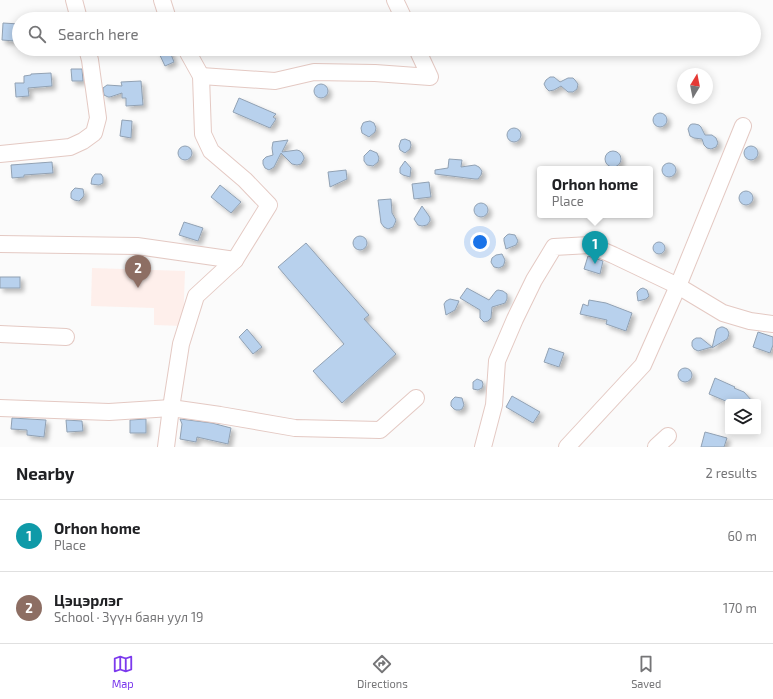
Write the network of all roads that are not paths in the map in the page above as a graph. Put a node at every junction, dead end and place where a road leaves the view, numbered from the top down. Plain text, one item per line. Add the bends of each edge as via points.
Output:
1 (74, 0) edge
2 (162, 0) edge
3 (395, 0) edge
4 (77, 12) edge
5 (166, 12) edge
6 (401, 12) edge
7 (89, 56) edge
8 (190, 56) edge
9 (420, 56) edge
10 (201, 76) junction
11 (743, 126) dead end
12 (0, 154) edge
13 (0, 244) edge
14 (235, 260) junction
15 (678, 286) junction
16 (773, 324) edge
17 (0, 334) edge
18 (66, 337) dead end
19 (416, 398) dead end
20 (0, 408) edge
21 (170, 408) junction
22 (668, 436) dead end
23 (166, 447) edge
24 (483, 447) edge
25 (567, 447) edge
26 (656, 447) edge

1 - 4 street
2 - 5 street
3 - 6 street
7 - 12 street via 98,118 94,133 70,147
8 - 10 street
9 - 10 street via 430,77 314,72 275,81
10 - 14 street via 203,134 211,151 269,205
11 - 15 street
13 - 14 street via 137,246
14 - 21 street via 196,296 182,344
15 - 16 street via 724,314
15 - 24 street via 590,245 554,247 534,280 497,361 494,405
15 - 25 street via 643,365
17 - 18 street
19 - 21 street via 380,430 295,428
20 - 21 street via 109,412
21 - 23 street
22 - 26 street

